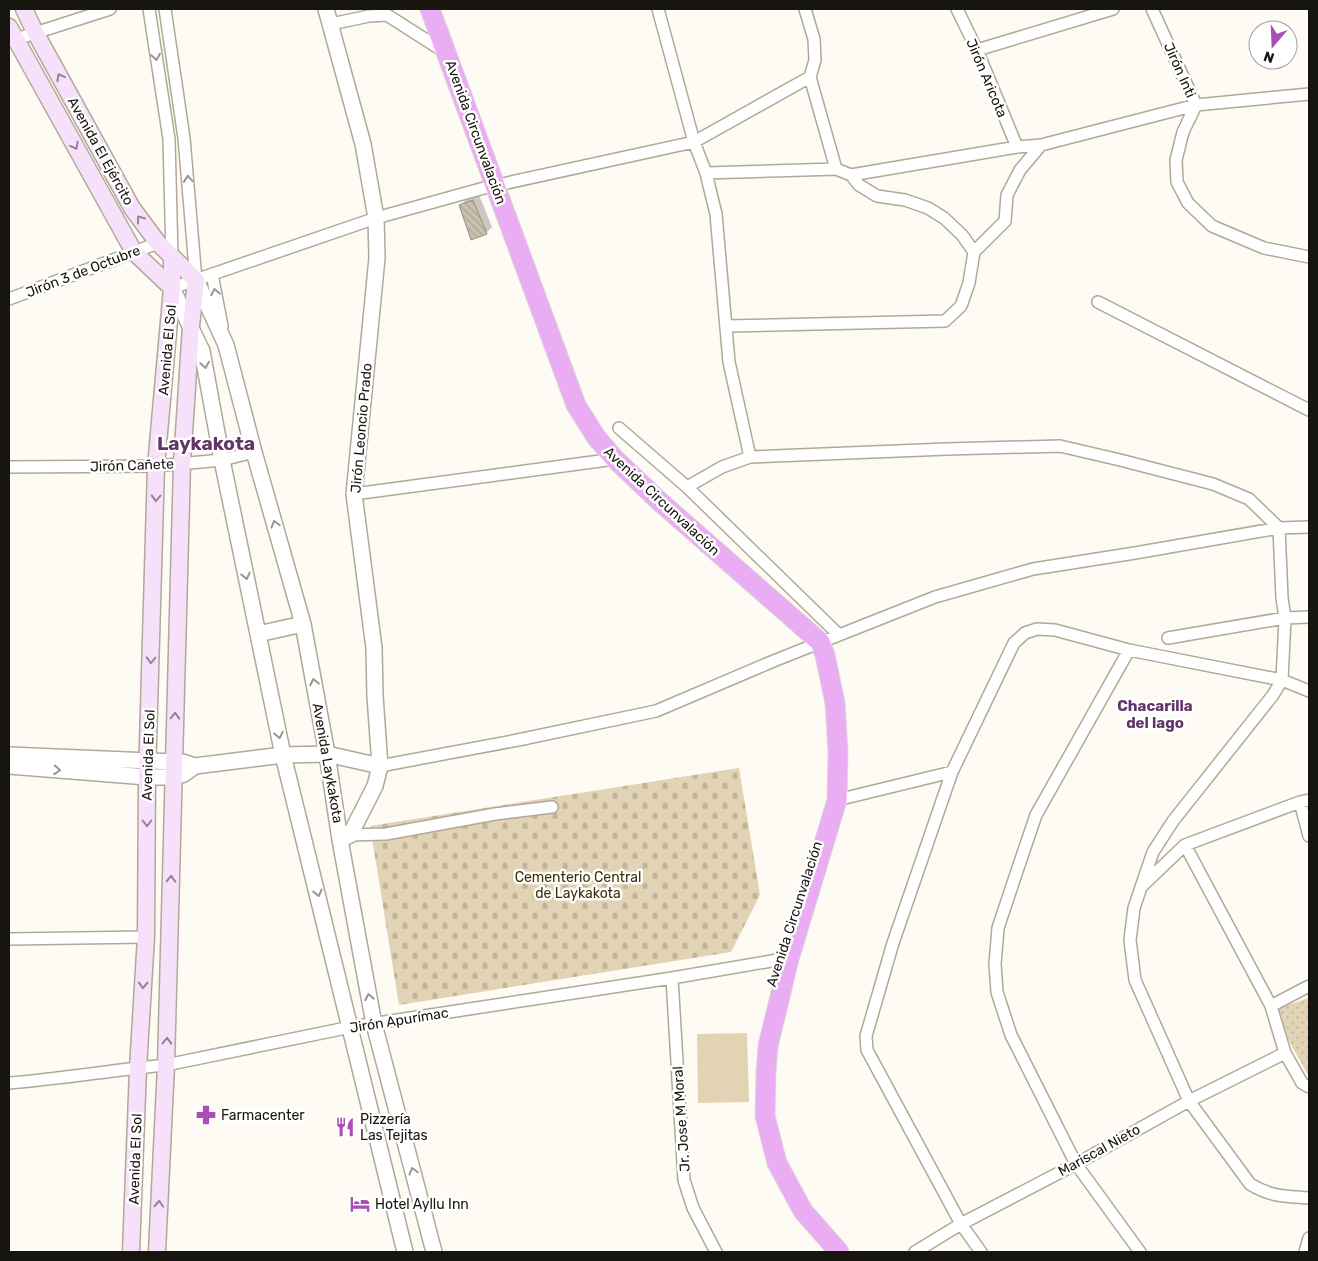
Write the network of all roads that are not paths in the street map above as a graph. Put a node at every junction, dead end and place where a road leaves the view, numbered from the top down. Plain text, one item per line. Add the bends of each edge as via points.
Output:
1 (24, 9) edge
2 (110, 9) edge
3 (149, 9) edge
4 (165, 9) edge
5 (326, 9) edge
6 (430, 9) edge
7 (658, 9) edge
8 (805, 9) edge
9 (956, 9) edge
10 (1113, 9) edge
11 (1152, 9) edge
12 (384, 12) edge
13 (331, 24) junction
14 (35, 32) junction
15 (11, 36) edge
16 (977, 50) junction
17 (447, 52) junction
18 (810, 77) junction
19 (1309, 94) edge
20 (1196, 105) junction
21 (184, 138) junction
22 (169, 139) junction
23 (694, 142) junction
24 (1042, 146) junction
25 (1017, 147) junction
26 (836, 169) junction
27 (706, 173) junction
28 (850, 175) junction
29 (496, 185) junction
30 (376, 218) junction
31 (158, 243) junction
32 (134, 252) junction
33 (974, 252) junction
34 (172, 257) junction
35 (1309, 257) edge
36 (212, 274) junction
37 (196, 280) junction
38 (172, 288) junction
39 (9, 299) edge
40 (1098, 302) dead end
41 (191, 326) junction
42 (726, 326) junction
43 (226, 344) junction
44 (1309, 410) edge
45 (619, 428) dead end
46 (254, 452) junction
47 (750, 457) junction
48 (615, 459) junction
49 (222, 460) junction
50 (182, 464) junction
51 (9, 466) edge
52 (156, 466) junction
53 (687, 487) junction
54 (354, 494) junction
55 (1309, 527) edge
56 (1279, 528) junction
57 (1285, 618) junction
58 (1309, 618) edge
59 (303, 624) junction
60 (258, 634) junction
61 (840, 635) junction
62 (1168, 638) dead end
63 (820, 642) junction
64 (1129, 650) junction
65 (1282, 680) junction
66 (1309, 691) edge
67 (327, 754) junction
68 (9, 755) edge
69 (283, 755) junction
70 (148, 760) junction
71 (9, 766) edge
72 (380, 766) junction
73 (174, 769) junction
74 (952, 772) junction
75 (147, 777) junction
76 (837, 800) junction
77 (1305, 801) edge
78 (552, 807) dead end
79 (1309, 836) edge
80 (345, 837) junction
81 (1185, 845) junction
82 (1140, 887) junction
83 (146, 937) junction
84 (9, 938) edge
85 (783, 960) junction
86 (672, 978) junction
87 (1309, 986) edge
88 (1271, 1006) junction
89 (374, 1024) junction
90 (351, 1027) junction
91 (1285, 1053) junction
92 (166, 1066) junction
93 (138, 1068) junction
94 (9, 1083) edge
95 (1309, 1087) edge
96 (1189, 1101) junction
97 (1076, 1164) junction
98 (1309, 1198) edge
99 (961, 1224) junction
100 (1309, 1238) edge
101 (131, 1252) edge
102 (157, 1252) edge
103 (405, 1252) edge
104 (434, 1252) edge
105 (716, 1252) edge
106 (822, 1252) edge
107 (839, 1252) edge
108 (915, 1252) edge
109 (981, 1252) edge
110 (1140, 1252) edge
111 (1305, 1252) edge

1 - 14 main road, Avenida El Ejército
2 - 14 street
3 -> 22 street
4 - 21 street
5 - 13 street, Jirón Leoncio Prado
6 - 17 highway, Avenida Circunvalación
7 - 23 street
8 - 18 street via 814,39 815,60
9 - 16 street, Jirón Aricota
10 - 16 street
11 - 20 street, Jirón Inti
12 - 13 street
12 - 17 street
13 - 30 street, Jirón Leoncio Prado via 363,144
14 - 15 street
31 -> 14 main road, Avenida El Ejército via 132,208
15 -> 32 main road, Avenida El Ejército
16 - 25 street, Jirón Aricota
17 - 29 highway, Avenida Circunvalación
18 - 23 street
18 - 26 street
19 - 20 street
20 - 24 street
20 - 35 street, Jirón Inti via 1183,132 1176,160 1177,182 1188,203 1212,226 1264,248
21 - 22 street
37 -> 21 street
22 - 34 street
23 - 27 street
23 - 29 street
24 - 25 street
24 - 33 street via 1020,170 1007,195 1005,221
25 - 28 street
26 - 27 street
26 - 28 street
27 - 42 street via 716,214
28 - 33 street via 877,196 905,200 928,208 962,235
29 - 30 street
29 - 48 highway, Avenida Circunvalación via 576,405 596,437
30 - 36 street
30 - 54 street, Jirón Leoncio Prado via 377,258
31 - 32 street, Jirón 3 de Octubre
31 - 34 main road, Avenida El Ejército
32 - 38 main road, Avenida El Ejército
32 - 39 street, Jirón 3 de Octubre
33 - 42 street via 961,306 945,321
34 - 37 main road, Avenida El Ejército
34 - 38 main road, Avenida El Sol
36 - 37 street
43 -> 36 street
37 - 38 street
37 - 41 main road, Avenida El Sol
37 - 43 street, Avenida Laykakota
38 - 41 street
38 - 52 main road, Avenida El Sol
40 - 44 street
41 -> 49 street via 202,351
41 - 50 main road, Avenida El Sol
42 - 47 street via 729,362
43 - 46 street, Avenida Laykakota
45 - 53 street
46 - 49 street, Jirón Cañete
59 -> 46 street, Avenida Laykakota
47 - 53 street via 722,467
47 - 56 street via 1060,446 1213,484 1249,499
48 - 54 street
48 - 63 highway, Avenida Circunvalación
49 - 50 street, Jirón Cañete
49 -> 60 street
50 - 52 street, Jirón Cañete
73 -> 50 main road, Avenida El Sol
51 - 52 street, Jirón Cañete
52 -> 70 main road, Avenida El Sol
53 - 61 street
54 - 72 street, Jirón Leoncio Prado via 374,648
55 - 56 street
56 - 57 street
56 - 61 street via 1033,569 935,597
57 - 58 street
57 - 62 street
57 - 65 street
59 - 60 street
67 -> 59 street, Avenida Laykakota
60 -> 69 street
61 - 63 street
63 - 72 street via 656,711
63 - 76 highway, Avenida Circunvalación via 835,703
64 - 65 street
64 - 74 street via 1055,630 1037,629 1025,634 1014,643
64 - 97 street via 1036,815 998,928 997,992 1011,1035
65 - 66 street
65 - 82 street via 1273,696 1173,821 1153,852
67 - 69 street
67 - 72 street
67 - 80 street, Avenida Laykakota
68 - 70 street
69 - 73 street via 195,766 184,774
69 -> 90 street
70 - 73 street
70 - 75 main road, Avenida El Sol
71 -> 75 street
72 - 80 street, Jirón Leoncio Prado via 375,786
73 - 75 street
92 -> 73 main road, Avenida El Sol
74 - 76 street
74 - 99 street via 894,943 866,1043
75 -> 83 main road, Avenida El Sol
76 - 85 highway, Avenida Circunvalación via 813,848
77 - 79 street
77 - 81 street
78 - 80 street via 386,834
89 -> 80 street, Avenida Laykakota
81 - 82 street
81 - 88 street
82 - 96 street via 1130,940 1135,980
83 - 84 street
83 -> 93 main road, Avenida El Sol
85 - 86 street, Jirón Apurímac
85 - 106 highway, Avenida Circunvalación via 754,1064 753,1111 764,1166 794,1219
85 - 107 highway, Avenida Circunvalación via 768,1046 765,1116 777,1163 803,1211
86 - 89 street, Jirón Apurímac
86 - 105 street, Jr. Jose M Moral via 684,1180 693,1208
87 - 88 street
88 - 91 street
89 - 90 street, Jirón Apurímac
104 -> 89 street, Avenida Laykakota
90 - 92 street, Jirón Apurímac
90 - 103 street
91 - 95 street via 1302,1083
91 - 96 street, Mariscal Nieto
92 - 93 street, Jirón Apurímac
102 -> 92 main road, Avenida El Sol
93 - 94 street, Jirón Apurímac
93 - 101 main road, Avenida El Sol
96 - 97 street, Mariscal Nieto
96 - 98 street via 1250,1184 1272,1194
97 - 99 street, Mariscal Nieto
97 - 110 street
99 - 108 street, Mariscal Nieto
99 - 109 street
100 - 111 street

